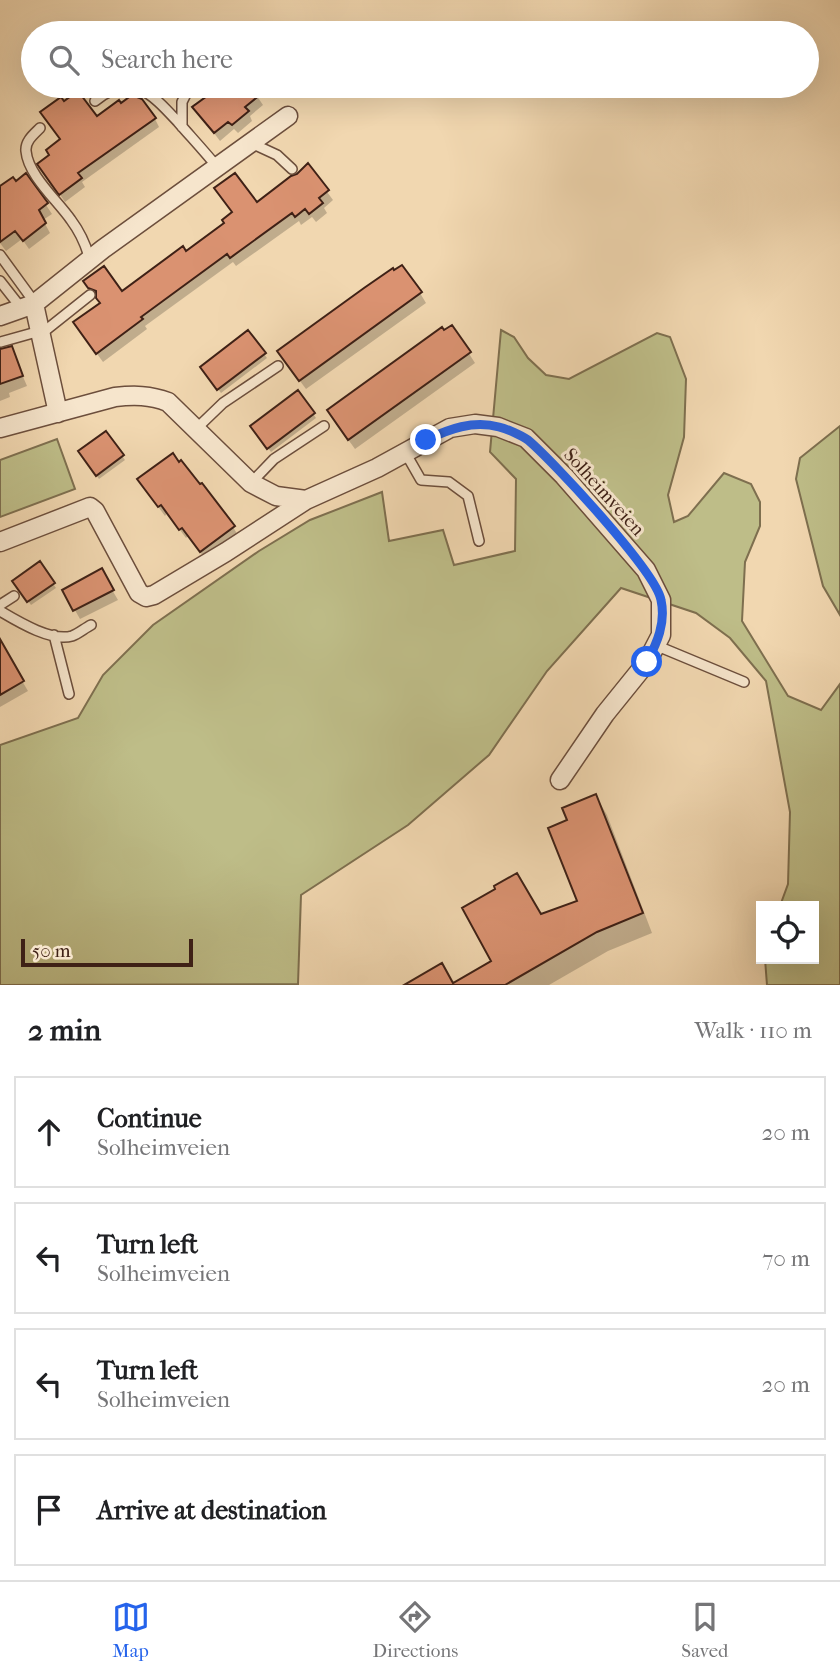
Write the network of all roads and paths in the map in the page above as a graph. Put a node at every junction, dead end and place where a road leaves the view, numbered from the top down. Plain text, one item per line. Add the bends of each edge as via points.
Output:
1 (99, 98) edge
2 (153, 98) edge
3 (184, 98) edge
4 (95, 101) dead end
5 (288, 116) dead end
6 (182, 127) junction
7 (40, 128) dead end
8 (251, 143) junction
9 (218, 168) junction
10 (292, 169) dead end
11 (0, 255) edge
12 (90, 260) junction
13 (0, 281) edge
14 (90, 295) dead end
15 (30, 305) junction
16 (0, 316) edge
17 (40, 332) junction
18 (1, 342) edge
19 (278, 366) dead end
20 (58, 413) junction
21 (324, 426) dead end
22 (0, 428) edge
23 (196, 429) junction
24 (405, 452) junction
25 (251, 482) junction
26 (306, 500) junction
27 (479, 541) dead end
28 (0, 542) edge
29 (14, 596) dead end
30 (0, 605) edge
31 (0, 611) edge
32 (91, 625) dead end
33 (54, 635) junction
34 (655, 645) junction
35 (744, 682) dead end
36 (69, 694) dead end
37 (560, 780) dead end

1 - 4 lane
2 - 6 lane
3 - 6 lane
5 - 8 street
6 - 9 lane
7 - 12 lane via 25,150 35,175 71,220
8 - 9 street
8 - 10 lane
9 - 12 street
11 - 15 lane
12 - 15 street
13 - 15 lane
14 - 17 lane
15 - 16 street
15 - 17 street
17 - 18 lane
17 - 20 street
19 - 23 lane via 223,403
20 - 22 street
20 - 23 street via 116,397 145,396 167,402
21 - 25 lane via 274,459
23 - 25 street
24 - 26 street, Solheimveien
24 - 27 lane via 421,480 449,482 468,496
24 - 34 street, Solheimveien via 450,428 475,424 526,438 646,570 662,600 661,635
25 - 26 street via 276,496
26 - 28 street, Solheimveien via 145,597 90,507
29 - 30 lane
31 - 33 lane
32 - 33 lane via 71,636
33 - 36 lane
34 - 35 lane
34 - 37 street, Solheimveien

